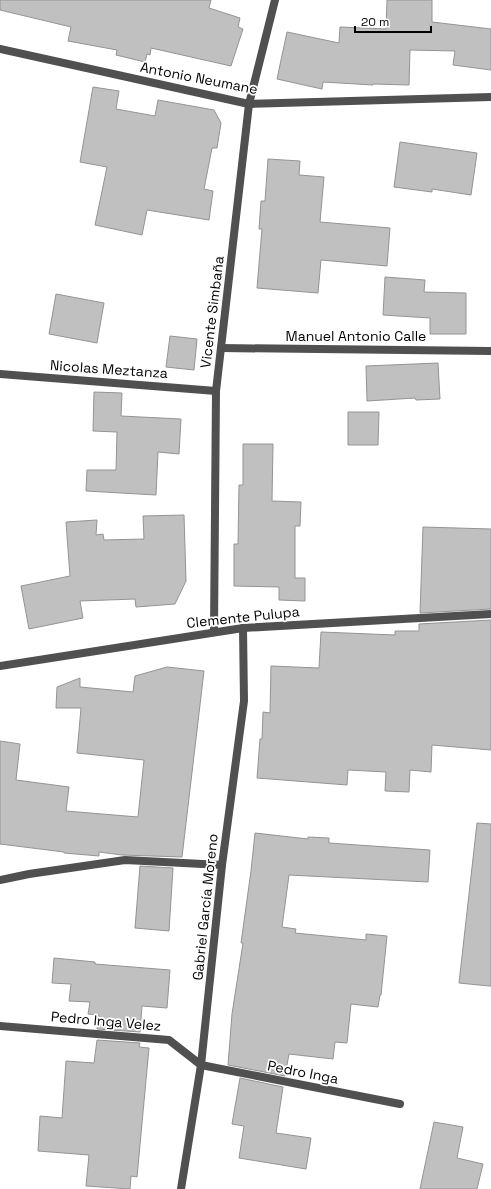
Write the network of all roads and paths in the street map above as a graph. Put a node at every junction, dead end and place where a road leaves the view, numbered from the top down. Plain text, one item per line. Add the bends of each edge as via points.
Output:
1 (274, 0) edge
2 (0, 49) edge
3 (491, 97) edge
4 (249, 104) junction
5 (221, 348) junction
6 (491, 350) edge
7 (0, 374) edge
8 (216, 391) junction
9 (491, 614) edge
10 (243, 628) junction
11 (214, 631) junction
12 (0, 666) edge
13 (222, 865) junction
14 (0, 880) edge
15 (0, 1026) edge
16 (201, 1065) junction
17 (400, 1104) dead end
18 (181, 1189) edge

1 - 4 street, Vicente Simbaña
2 - 4 street, Antonio Neumane
3 - 4 street, Antonio Neumane
4 - 5 street, Vicente Simbaña
5 - 6 street, Manuel Antonio Calle
5 - 8 street, Vicente Simbaña
7 - 8 street, Nicolas Meztanza
8 - 11 street, Vicente Simbaña
9 - 10 street, Clemente Pulupa
10 - 11 street, Clemente Pulupa
10 - 13 street, Gabriel García Moreno via 244,701
11 - 12 street, Clemente Pulupa
13 - 14 street via 125,860
13 - 16 street, Gabriel García Moreno
15 - 16 street, Pedro Inga Velez via 170,1040
16 - 17 street, Pedro Inga
16 - 18 street, Gabriel García Moreno

